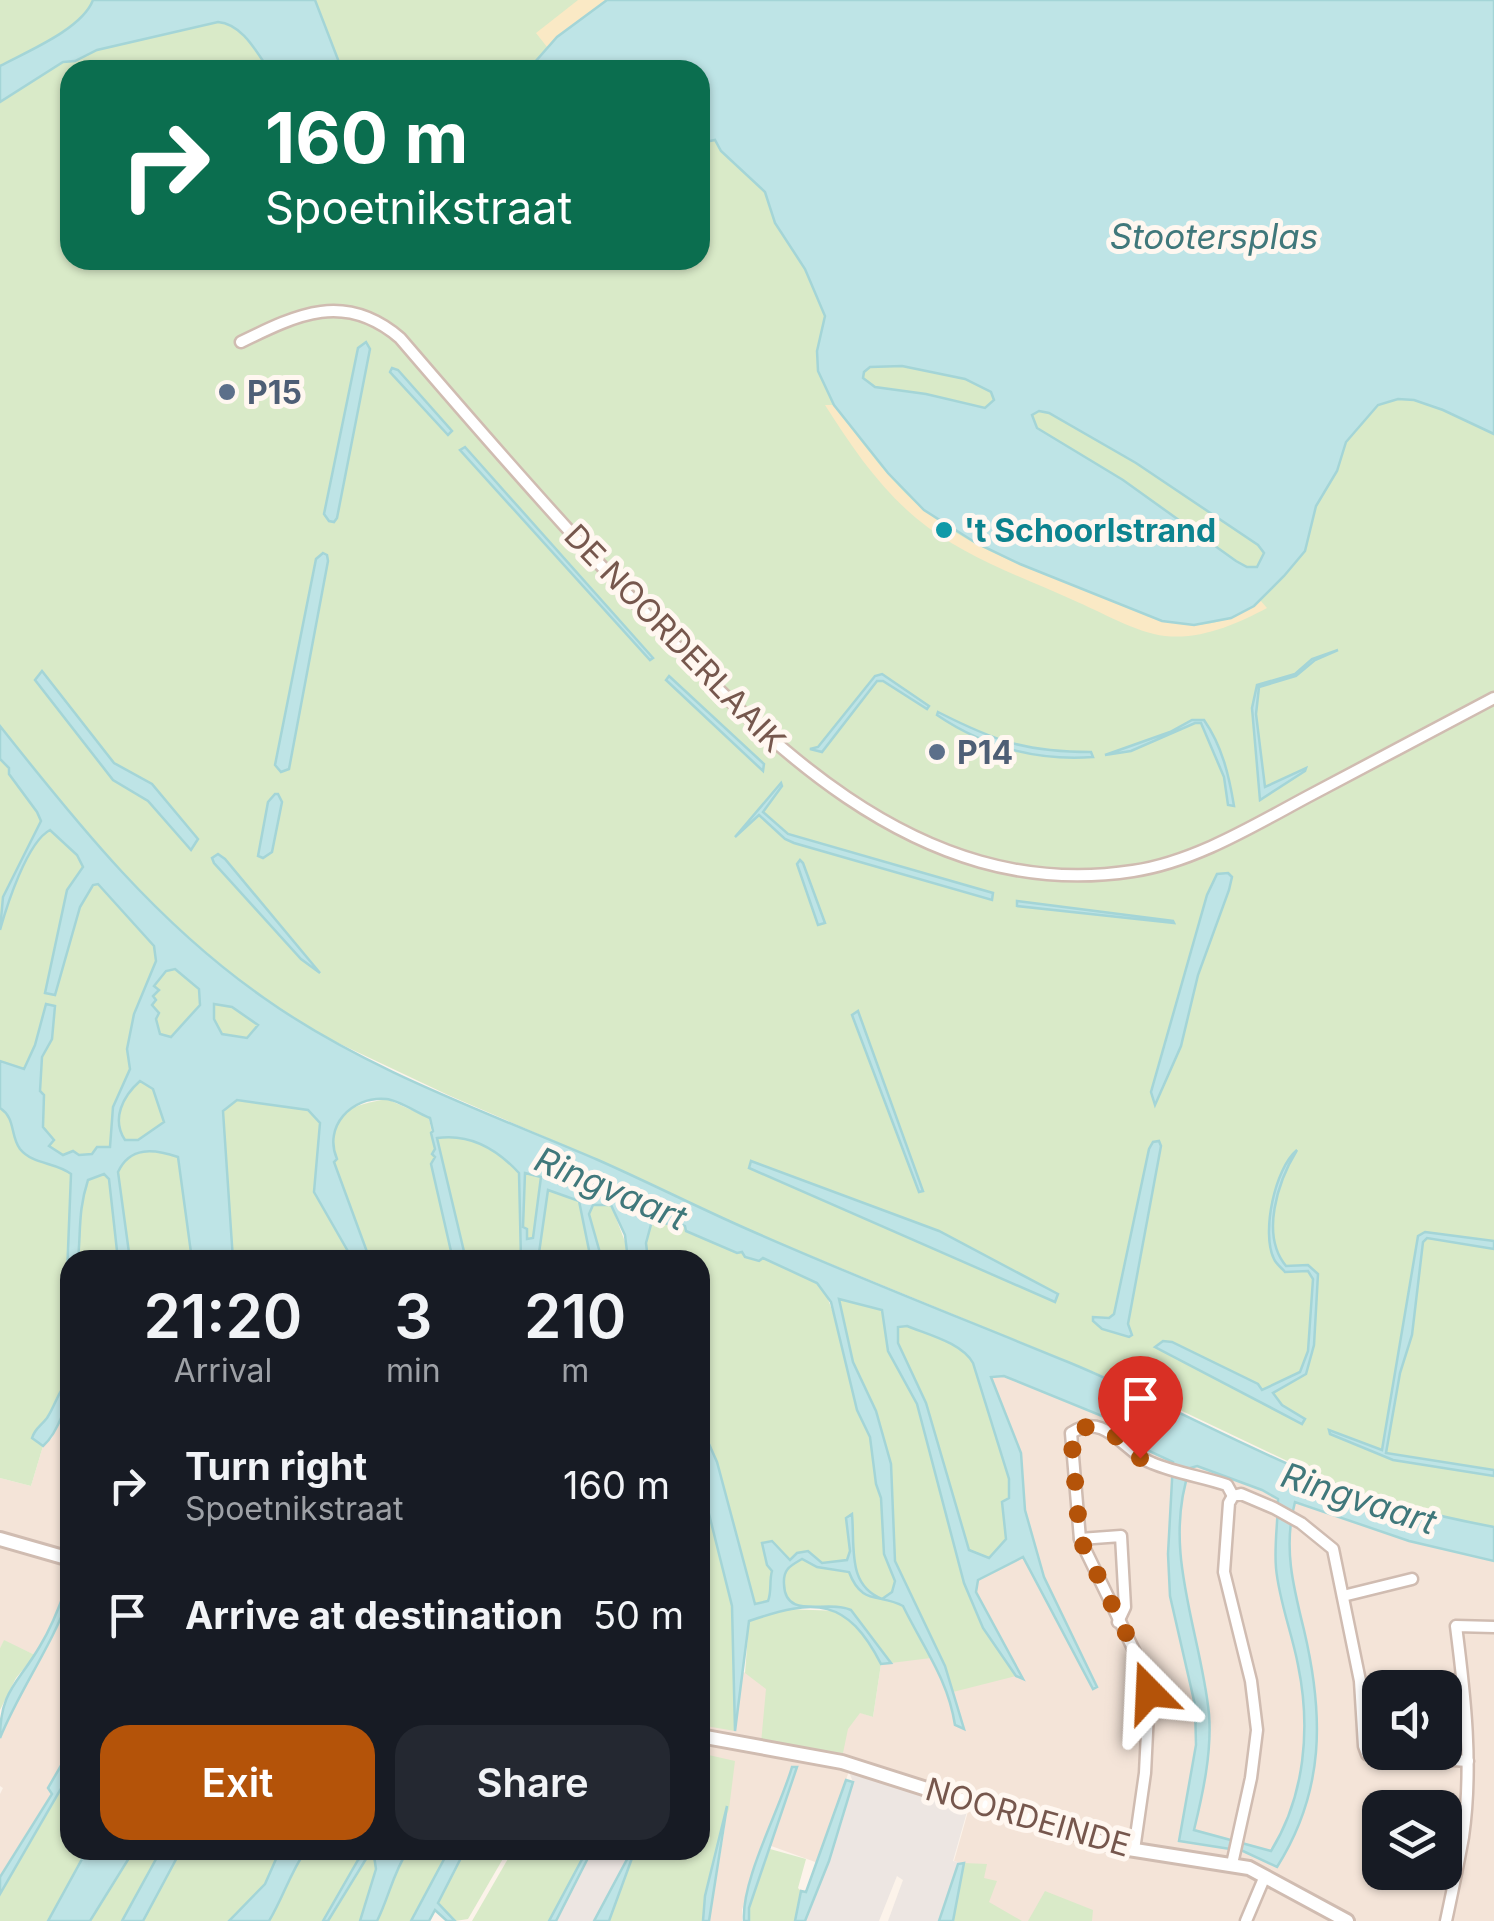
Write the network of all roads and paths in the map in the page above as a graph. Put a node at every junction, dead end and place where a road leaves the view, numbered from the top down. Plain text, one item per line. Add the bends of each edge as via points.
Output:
1 (241, 342) dead end
2 (1494, 698) edge
3 (1233, 1496) junction
4 (1080, 1539) junction
5 (6, 1541) edge
6 (60, 1556) edge
7 (1412, 1578) dead end
8 (1343, 1596) junction
9 (1118, 1622) junction
10 (1494, 1627) edge
11 (710, 1738) edge
12 (1468, 1761) junction
13 (1134, 1850) junction
14 (1234, 1858) junction
15 (1265, 1876) junction
16 (1246, 1921) edge
17 (1347, 1921) edge
18 (1446, 1921) edge

1 - 2 street, DE NOORDERLAAIK via 294,316 329,310 383,324 735,706 792,758 870,812 962,858 1055,877 1156,866 1251,826
3 - 4 street via 1228,1485 1140,1458 1111,1431 1078,1428 1071,1433
3 - 8 street via 1274,1508 1333,1549
3 - 14 street via 1224,1572 1252,1681 1257,1730
4 - 9 street
4 - 9 street via 1121,1536 1125,1607
5 - 6 street
7 - 8 street
8 - 12 street via 1367,1754
9 - 13 street via 1149,1692
10 - 12 street via 1456,1626
11 - 13 street, NOORDEINDE via 842,1762
12 - 18 street via 1463,1836
13 - 14 street, NOORDEINDE
14 - 15 street, NOORDEINDE
15 - 16 street
15 - 17 street, NOORDEINDE

